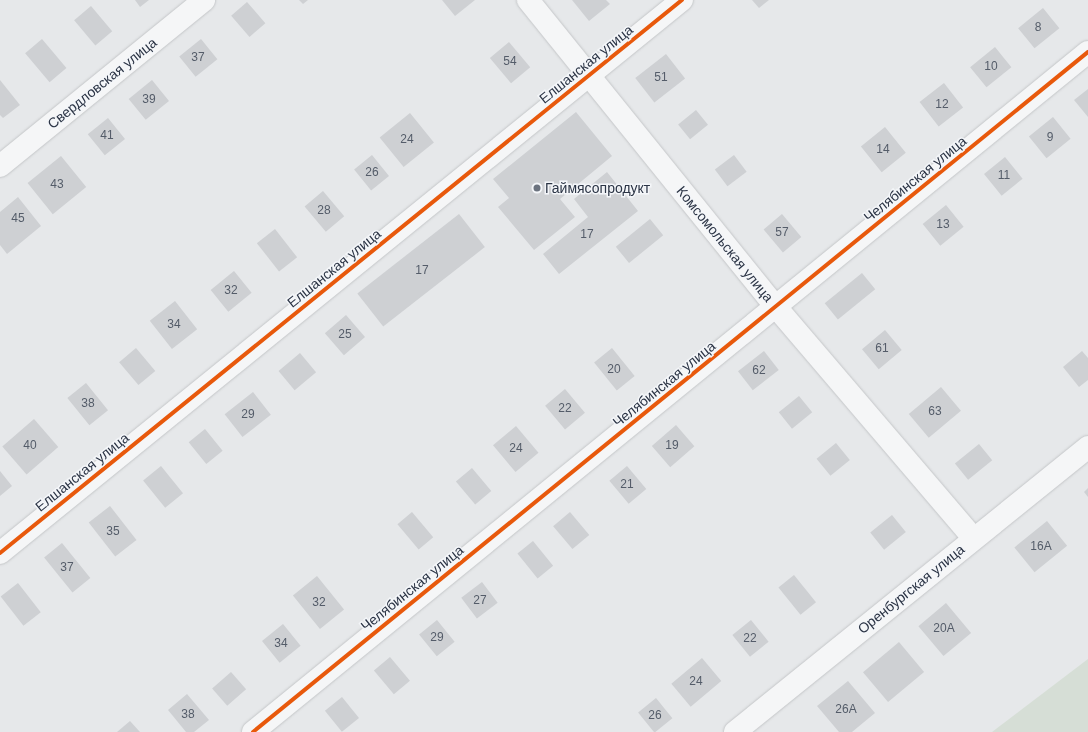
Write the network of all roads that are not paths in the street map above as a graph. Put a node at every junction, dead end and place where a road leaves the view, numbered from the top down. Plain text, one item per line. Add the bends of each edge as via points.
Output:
1 (204, 0) edge
2 (528, 0) edge
3 (682, 0) edge
4 (1088, 52) edge
5 (589, 76) junction
6 (0, 166) edge
7 (776, 307) junction
8 (1088, 448) edge
9 (973, 538) junction
10 (0, 553) edge
11 (253, 732) edge
12 (735, 732) edge

1 - 6 street, Свердловская улица
2 - 5 street, Комсомольская улица
3 - 5 street, Елшанская улица
4 - 7 street, Челябинская улица
5 - 7 street, Комсомольская улица
5 - 10 street, Елшанская улица
7 - 9 street, Комсомольская улица
7 - 11 street, Челябинская улица
8 - 9 street, Оренбургская улица
9 - 12 street, Оренбургская улица

